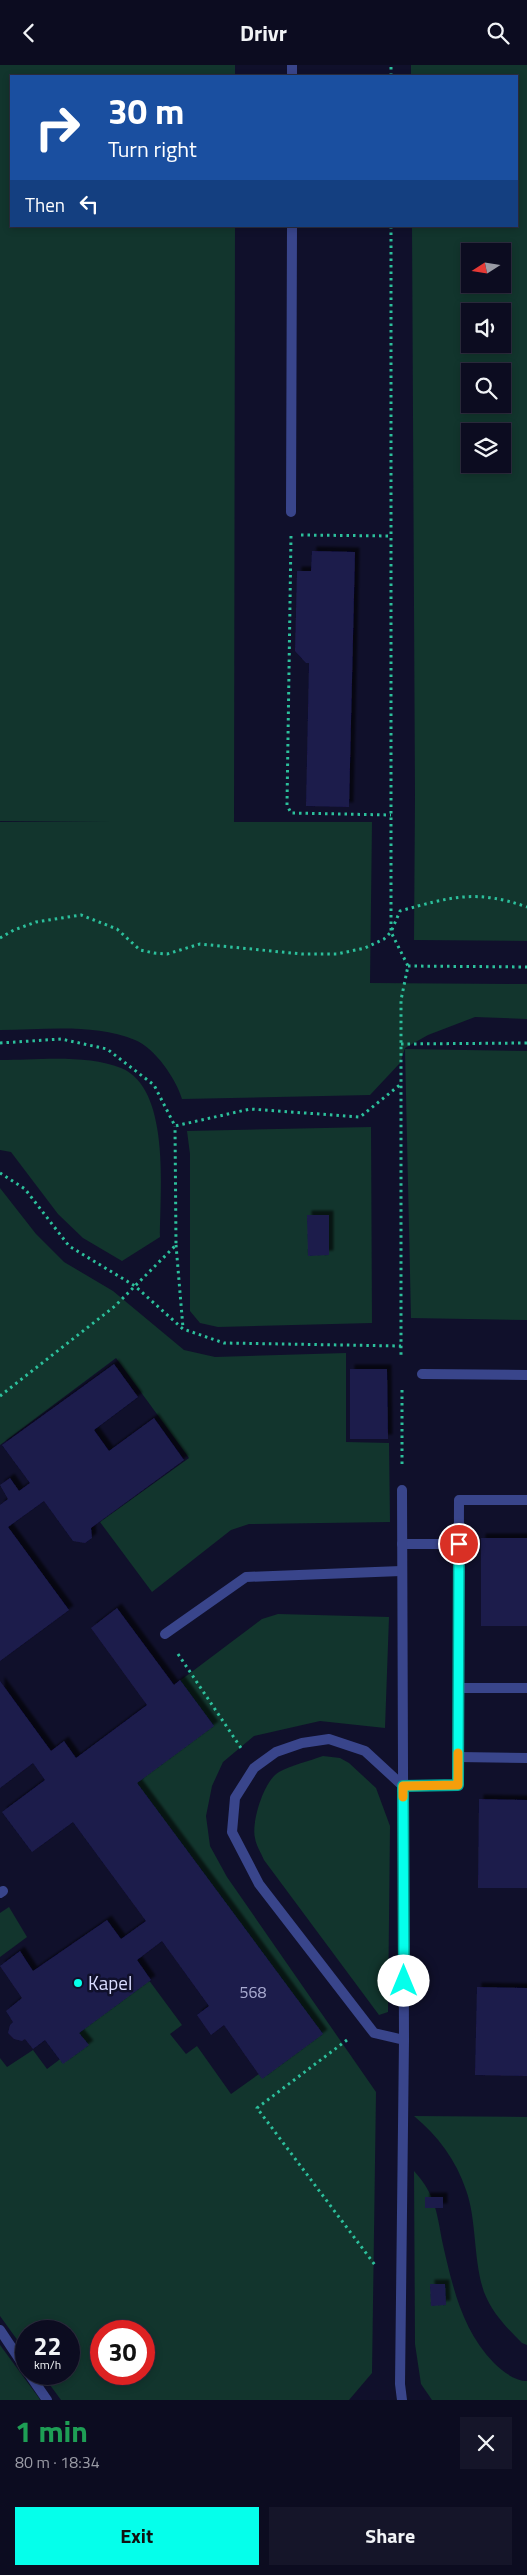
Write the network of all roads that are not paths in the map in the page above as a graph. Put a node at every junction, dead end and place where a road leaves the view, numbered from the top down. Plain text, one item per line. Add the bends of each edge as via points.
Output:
1 (292, 227) edge
2 (291, 512) road end
3 (422, 1374) dead end
4 (527, 1375) edge
5 (402, 1490) road end
6 (527, 1500) edge
7 (402, 1544) junction
8 (459, 1544) junction
9 (401, 1571) junction
10 (165, 1635) road end
11 (458, 1688) junction
12 (527, 1688) edge
13 (458, 1757) junction
14 (527, 1758) edge
15 (403, 1786) junction
16 (404, 2040) junction
17 (0, 2330) edge
18 (15, 2352) edge
19 (37, 2385) edge
20 (47, 2400) edge
21 (402, 2400) edge

1 - 2 street
3 - 4 street
5 - 7 street
6 - 8 street via 459,1500
7 - 8 street
7 - 9 street
8 - 11 street
9 - 10 street via 246,1577
9 - 15 street
11 - 12 street
11 - 13 street
13 - 14 street
13 - 15 street via 458,1785
15 - 16 street
15 - 16 street via 366,1751 329,1739 302,1743 276,1752 254,1767 235,1798 232,1832 259,1884 374,2033
16 - 21 street via 400,2299
17 - 18 street
19 - 20 street

